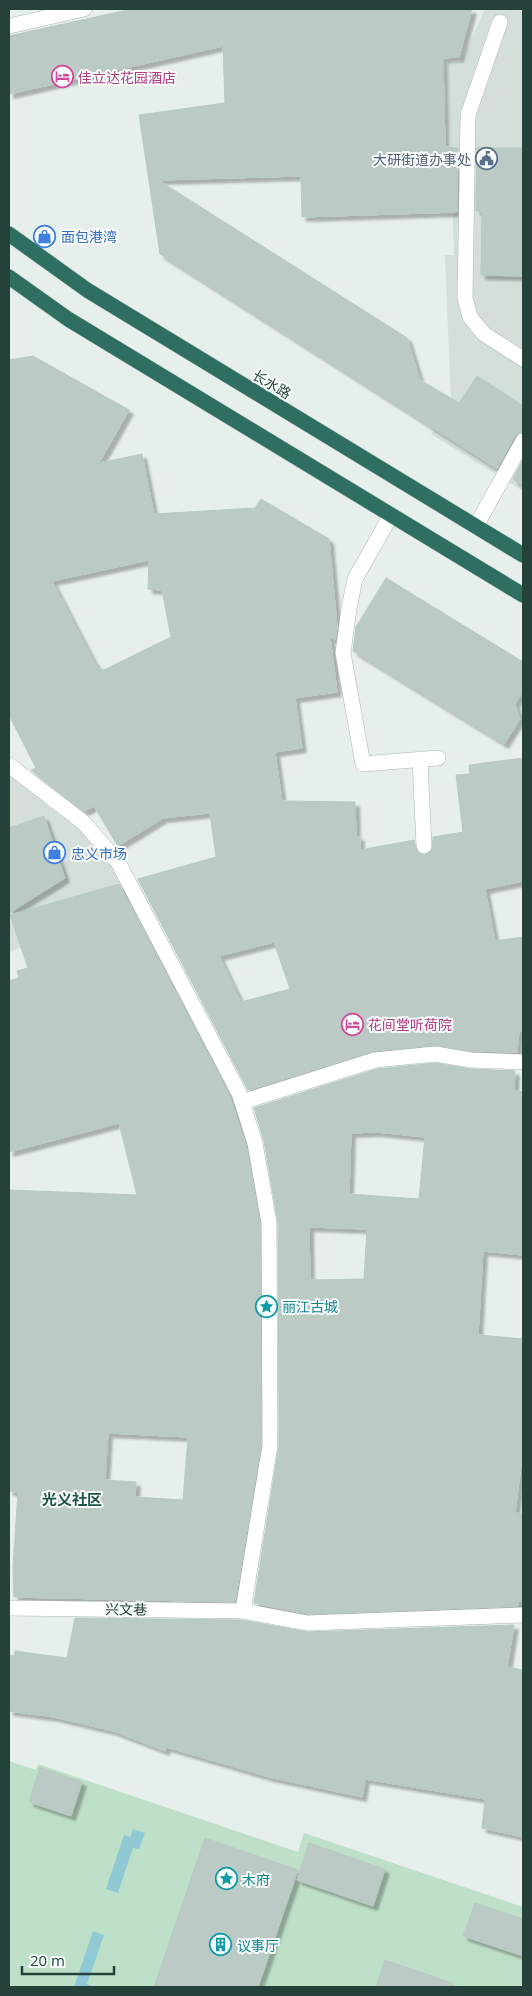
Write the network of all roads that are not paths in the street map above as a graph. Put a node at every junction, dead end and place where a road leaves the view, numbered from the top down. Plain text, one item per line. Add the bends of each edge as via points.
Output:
1 (84, 9) edge
2 (500, 22) dead end
3 (9, 26) edge
4 (9, 234) edge
5 (9, 277) edge
6 (523, 359) edge
7 (523, 441) edge
8 (392, 515) junction
9 (476, 526) junction
10 (523, 554) edge
11 (523, 595) edge
12 (438, 758) dead end
13 (420, 760) junction
14 (9, 765) edge
15 (424, 846) dead end
16 (523, 1062) edge
17 (242, 1102) junction
18 (9, 1608) edge
19 (243, 1611) junction
20 (523, 1615) edge

1 - 3 street
2 - 6 street via 468,115 465,298 470,317 484,334
4 - 9 highway, 长水路 via 87,290
5 - 8 highway via 68,319
7 - 9 street
8 - 11 highway
8 - 13 street via 355,580 343,653 363,764
9 - 10 highway, 长水路
12 - 13 street
13 - 15 street
14 - 17 street via 84,823 118,862
16 - 17 street via 471,1060 435,1054 375,1060
17 - 19 street via 255,1143 269,1223 270,1407 270,1445
18 - 19 street, 兴文巷
19 - 20 street, 兴文巷 via 307,1622

